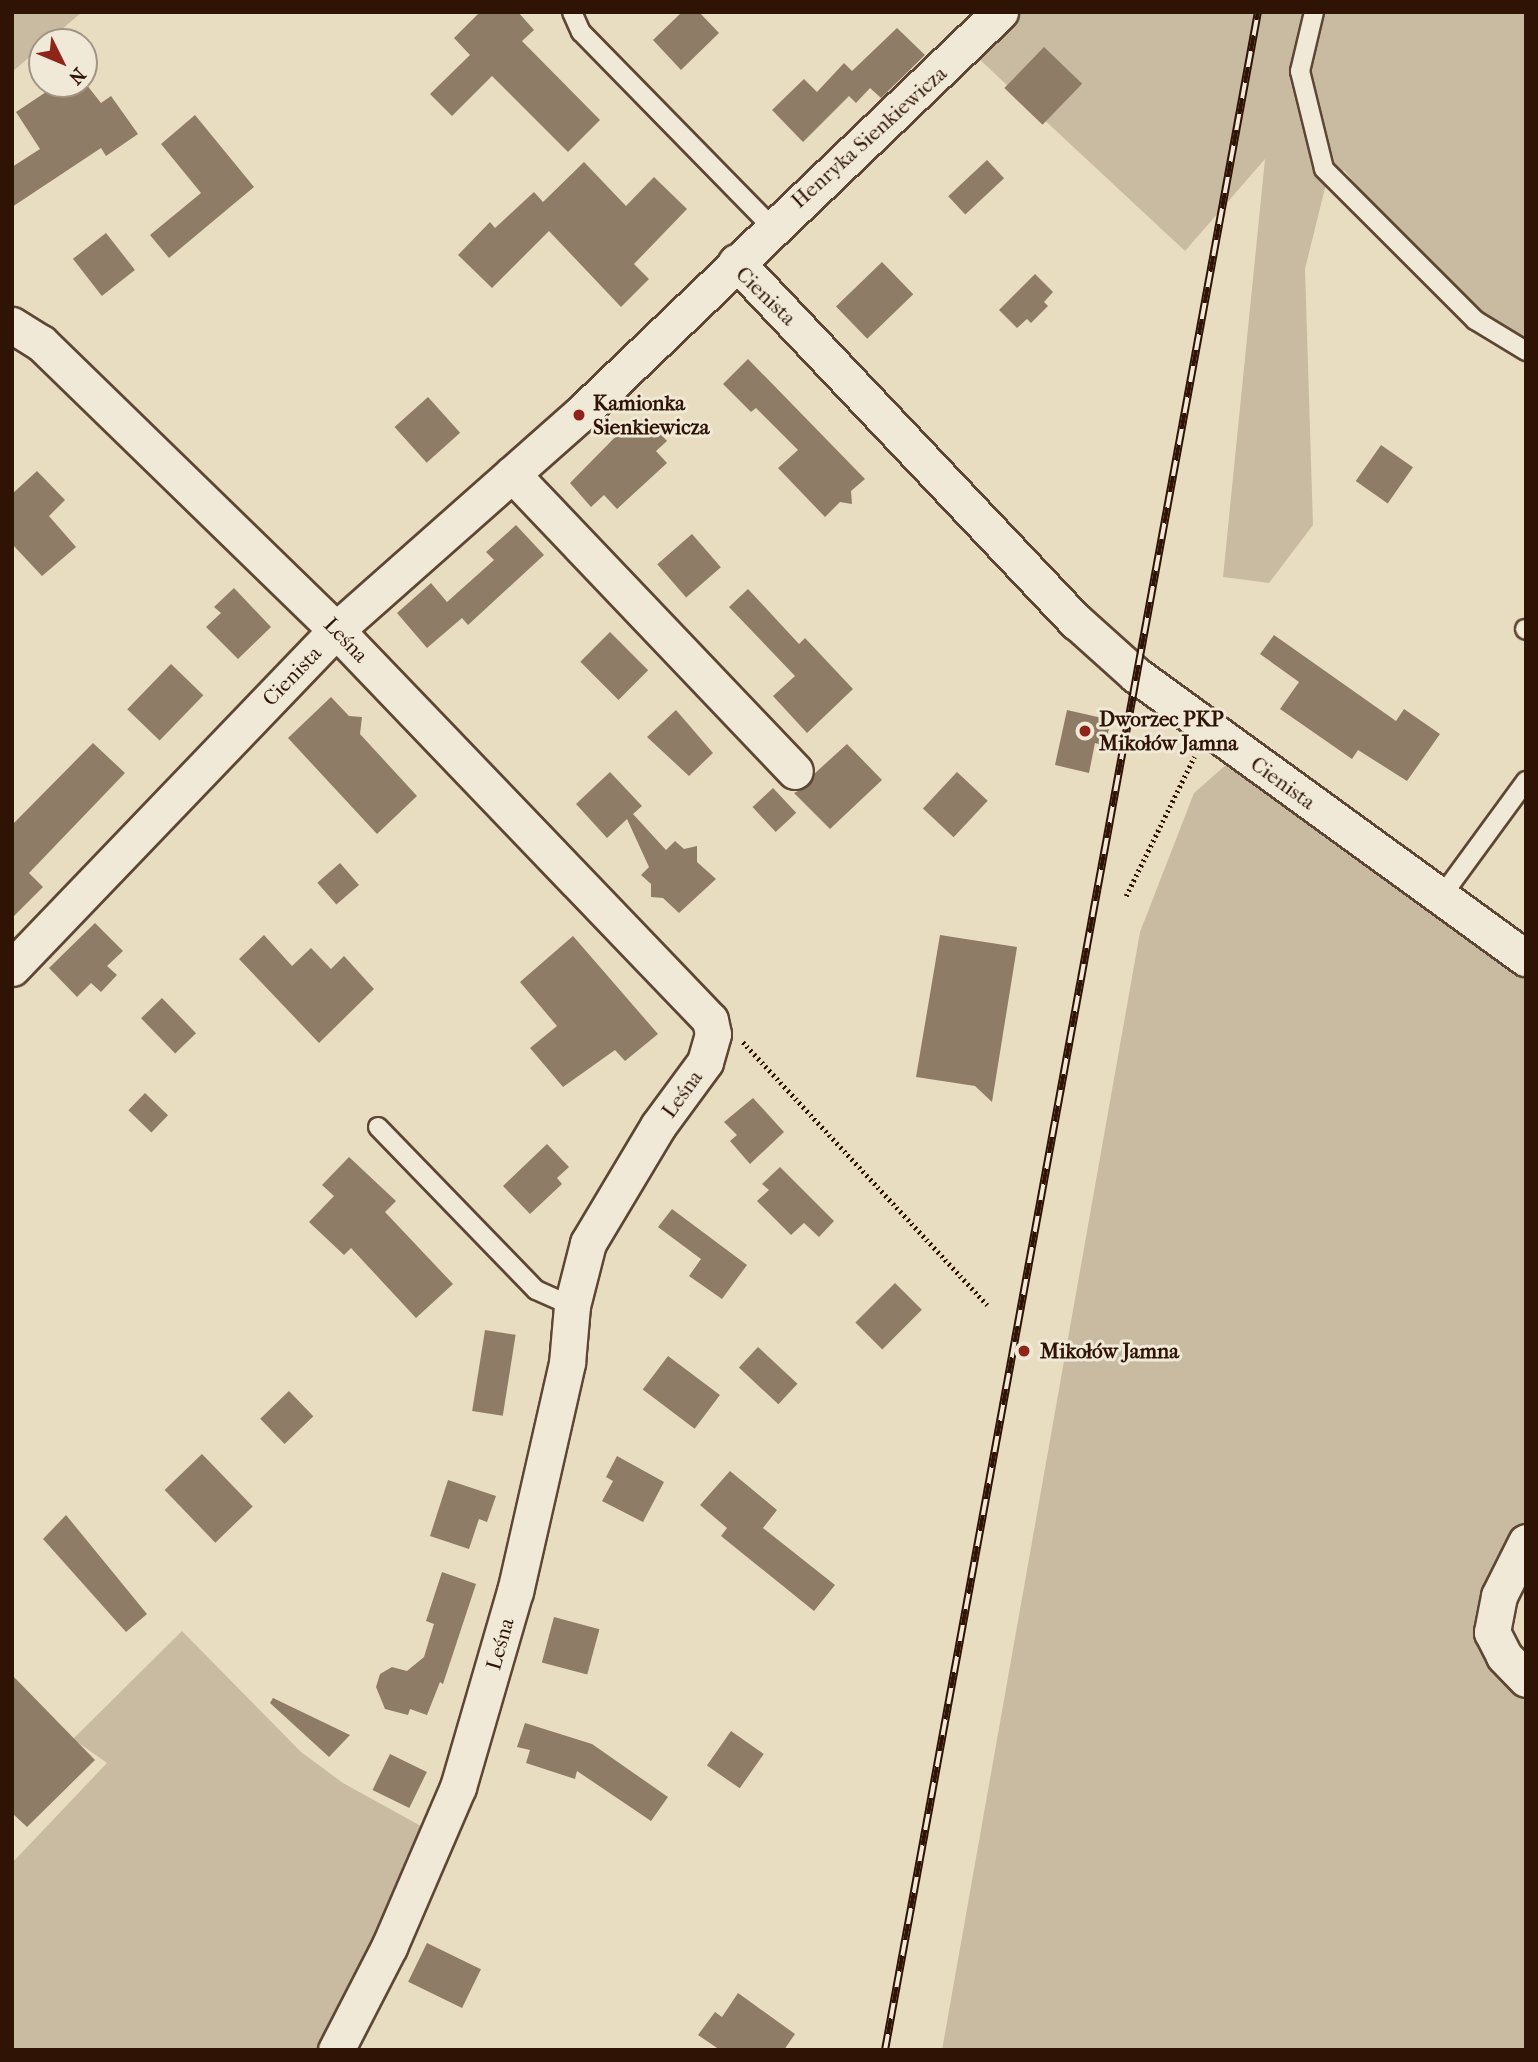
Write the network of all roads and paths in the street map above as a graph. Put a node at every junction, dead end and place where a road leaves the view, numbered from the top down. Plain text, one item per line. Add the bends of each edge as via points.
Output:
1 (572, 12) edge
2 (1000, 12) edge
3 (1314, 12) edge
4 (771, 226) junction
5 (736, 262) junction
6 (12, 325) edge
7 (1526, 351) edge
8 (512, 474) junction
9 (337, 630) junction
10 (1208, 728) junction
11 (795, 771) dead end
12 (1526, 781) edge
13 (1126, 897) dead end
14 (1441, 897) junction
15 (1526, 958) edge
16 (12, 968) edge
17 (710, 1020) junction
18 (377, 1127) dead end
19 (987, 1305) dead end
20 (572, 1306) junction
21 (1526, 1542) edge
22 (1526, 1679) edge
23 (336, 2050) edge

1 - 4 lane via 581,32
2 - 4 street, Henryka Sienkiewicza
3 - 7 lane via 1300,71 1324,169 1475,320
4 - 5 street, Henryka Sienkiewicza
5 - 8 street, Cienista
5 - 10 street, Cienista via 1077,622 1136,675
6 - 9 street, Leśna via 41,343
8 - 9 street, Cienista
8 - 11 street
9 - 16 street, Cienista
9 - 17 street, Leśna
10 - 13 path
10 - 14 street, Cienista
12 - 14 lane
14 - 15 street, Cienista
17 - 19 path via 742,1040
17 - 20 street, Leśna via 713,1034 705,1062 658,1126 588,1243
18 - 20 lane via 536,1290
20 - 23 street, Leśna via 567,1363 515,1591 458,1787 389,1947
21 - 22 street via 1499,1597 1492,1632 1504,1657

